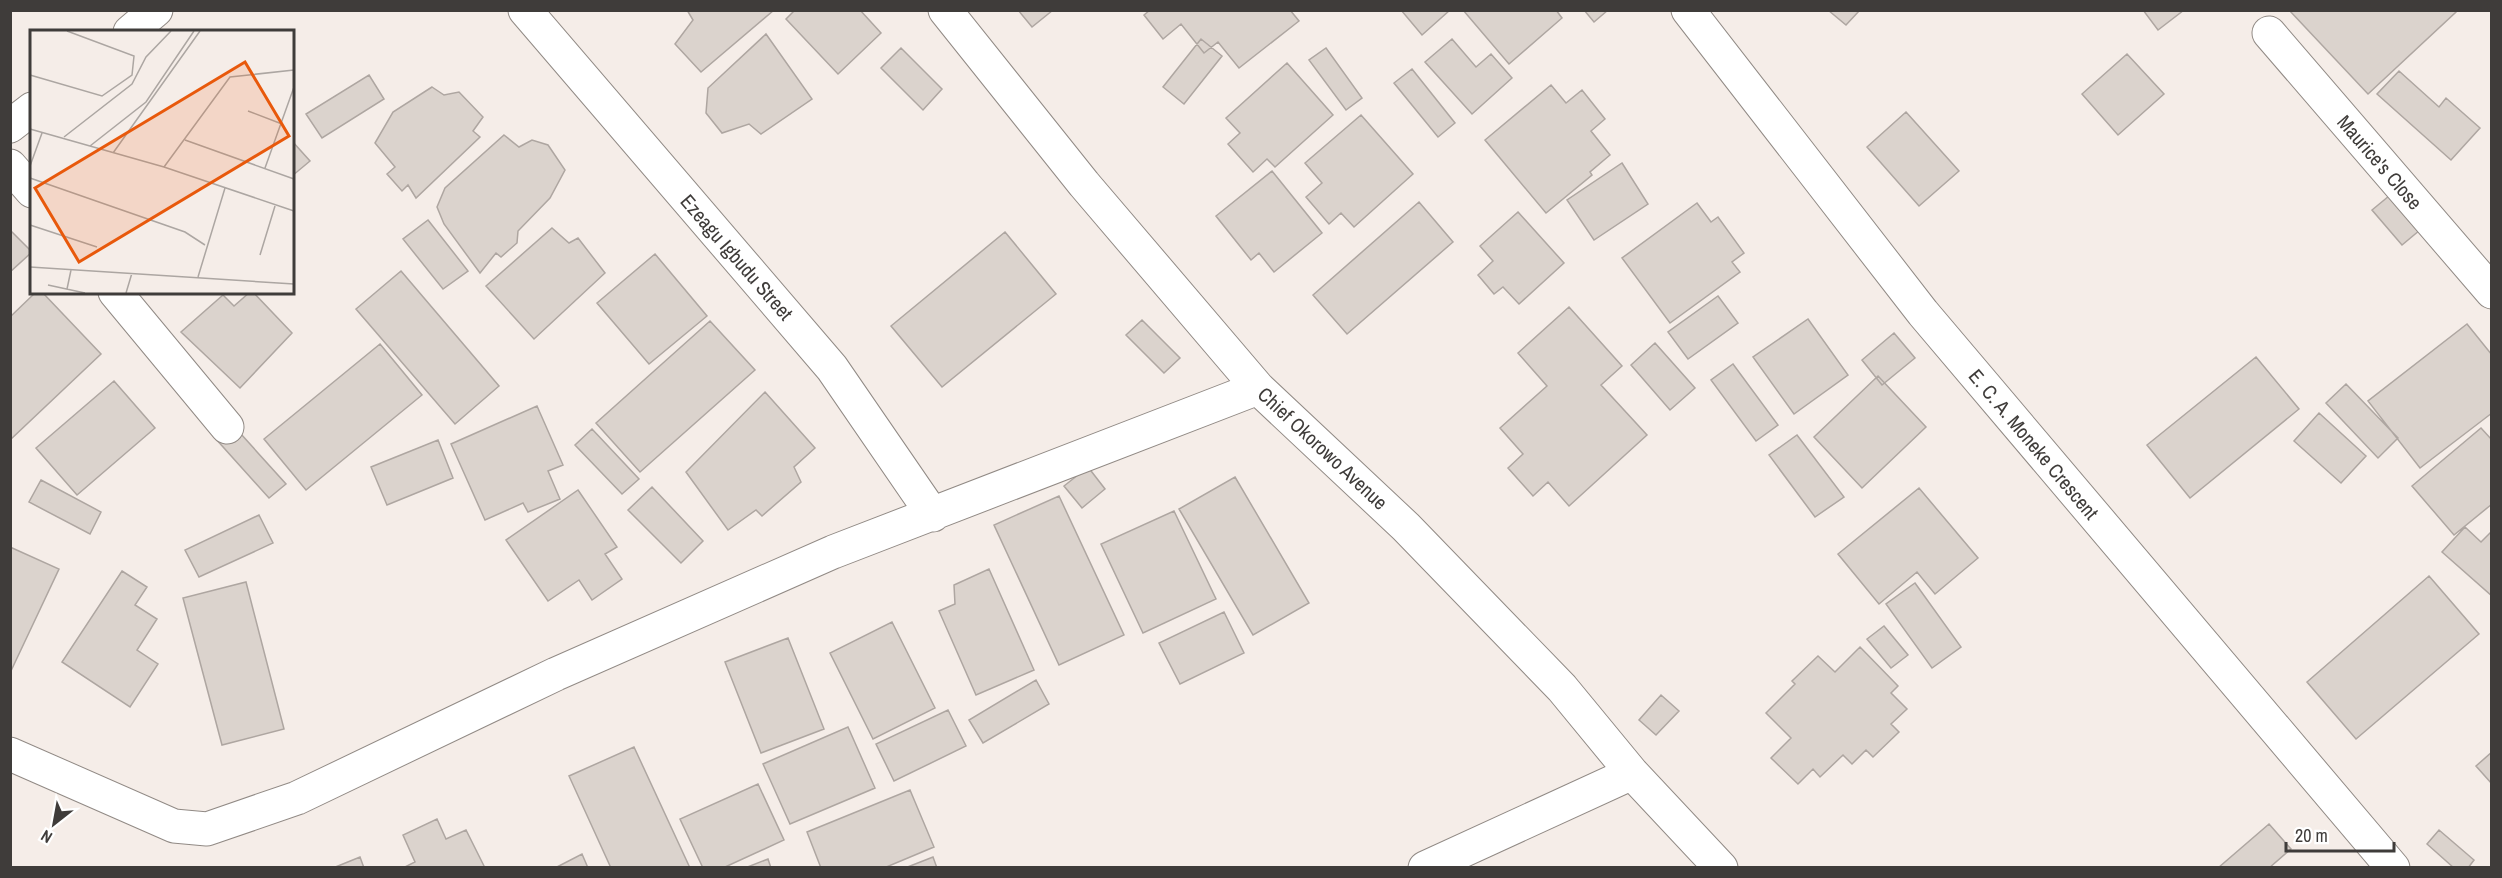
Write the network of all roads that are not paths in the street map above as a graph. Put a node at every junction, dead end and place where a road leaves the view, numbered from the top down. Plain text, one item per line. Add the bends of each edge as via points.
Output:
1 (156, 10) edge
2 (525, 10) edge
3 (945, 10) edge
4 (1688, 10) edge
5 (132, 30) edge
6 (2269, 33) dead end
7 (30, 111) edge
8 (10, 126) edge
9 (10, 166) edge
10 (30, 189) edge
11 (2492, 292) edge
12 (117, 294) edge
13 (1258, 388) junction
14 (227, 427) dead end
15 (933, 515) junction
16 (10, 754) edge
17 (1632, 773) junction
18 (1425, 867) edge
19 (1721, 867) edge
20 (2393, 867) edge

1 - 5 street
2 - 15 street, Ezeagu Igbudu Street via 832,368
3 - 13 street, Chief Okorowo Avenue via 1084,184
4 - 20 street, E. C. A. Moneke Crescent via 1923,313
6 - 11 street, Maurice's Close
7 - 8 street
9 - 10 street
12 - 14 street
13 - 15 street
13 - 17 street, Chief Okorowo Avenue via 1406,526 1562,688
15 - 16 street via 833,552 556,674 297,798 207,829 174,826
17 - 18 street
17 - 19 street, Chief Okorowo Avenue

